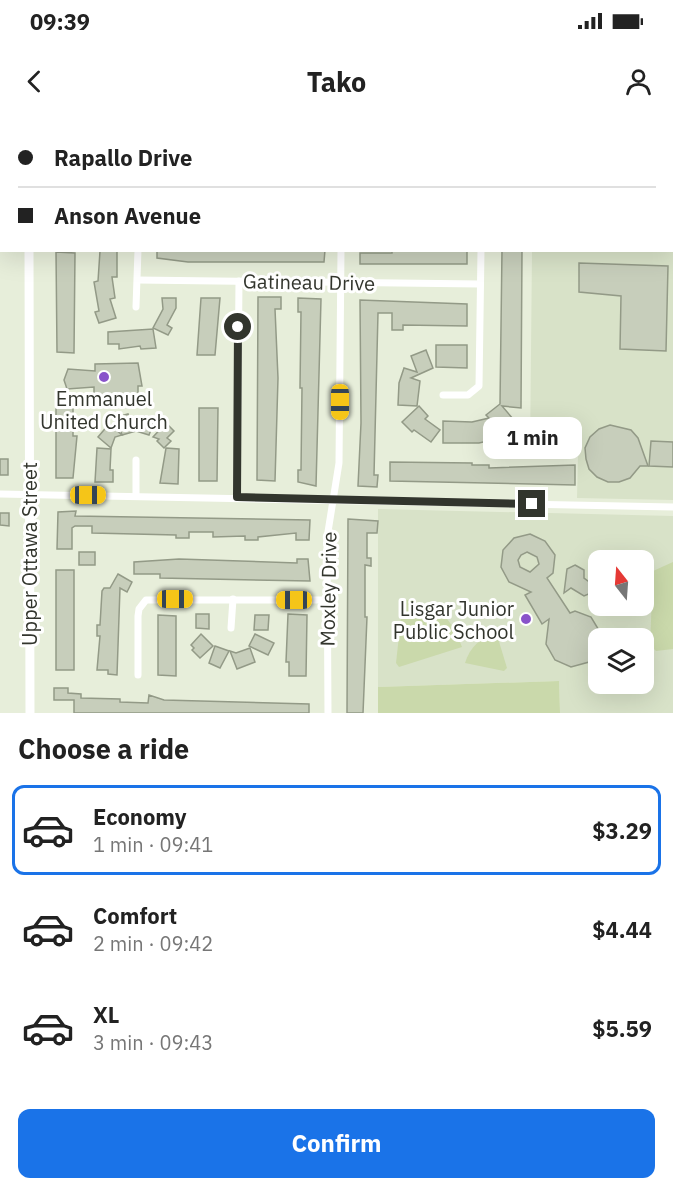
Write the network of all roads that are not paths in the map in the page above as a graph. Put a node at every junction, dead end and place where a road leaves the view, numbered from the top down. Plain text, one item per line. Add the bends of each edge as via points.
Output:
1 (29, 252) edge
2 (138, 252) edge
3 (341, 252) edge
4 (481, 252) edge
5 (138, 280) junction
6 (238, 281) junction
7 (341, 283) junction
8 (480, 284) junction
9 (136, 307) dead end
10 (443, 395) dead end
11 (136, 460) dead end
12 (0, 494) edge
13 (28, 494) junction
14 (136, 495) junction
15 (237, 497) junction
16 (334, 500) junction
17 (673, 507) edge
18 (233, 599) junction
19 (327, 600) junction
20 (231, 628) dead end
21 (138, 675) dead end
22 (30, 713) edge
23 (328, 713) edge

1 - 13 main road, Upper Ottawa Street
2 - 5 street
3 - 7 street, Moxley Drive
4 - 8 street
5 - 6 street, Gatineau Drive
5 - 9 street
6 - 7 street, Gatineau Drive
6 - 15 street
7 - 8 street, Gatineau Drive
7 - 16 street, Moxley Drive via 339,457
8 - 10 street via 478,386 468,395
11 - 14 street
12 - 13 street
13 - 14 street
13 - 22 main road, Upper Ottawa Street
14 - 15 street
15 - 16 street
16 - 17 street
16 - 19 street, Moxley Drive via 328,533
18 - 19 street
18 - 20 street
18 - 21 street via 146,600 138,616
19 - 23 street, Moxley Drive

